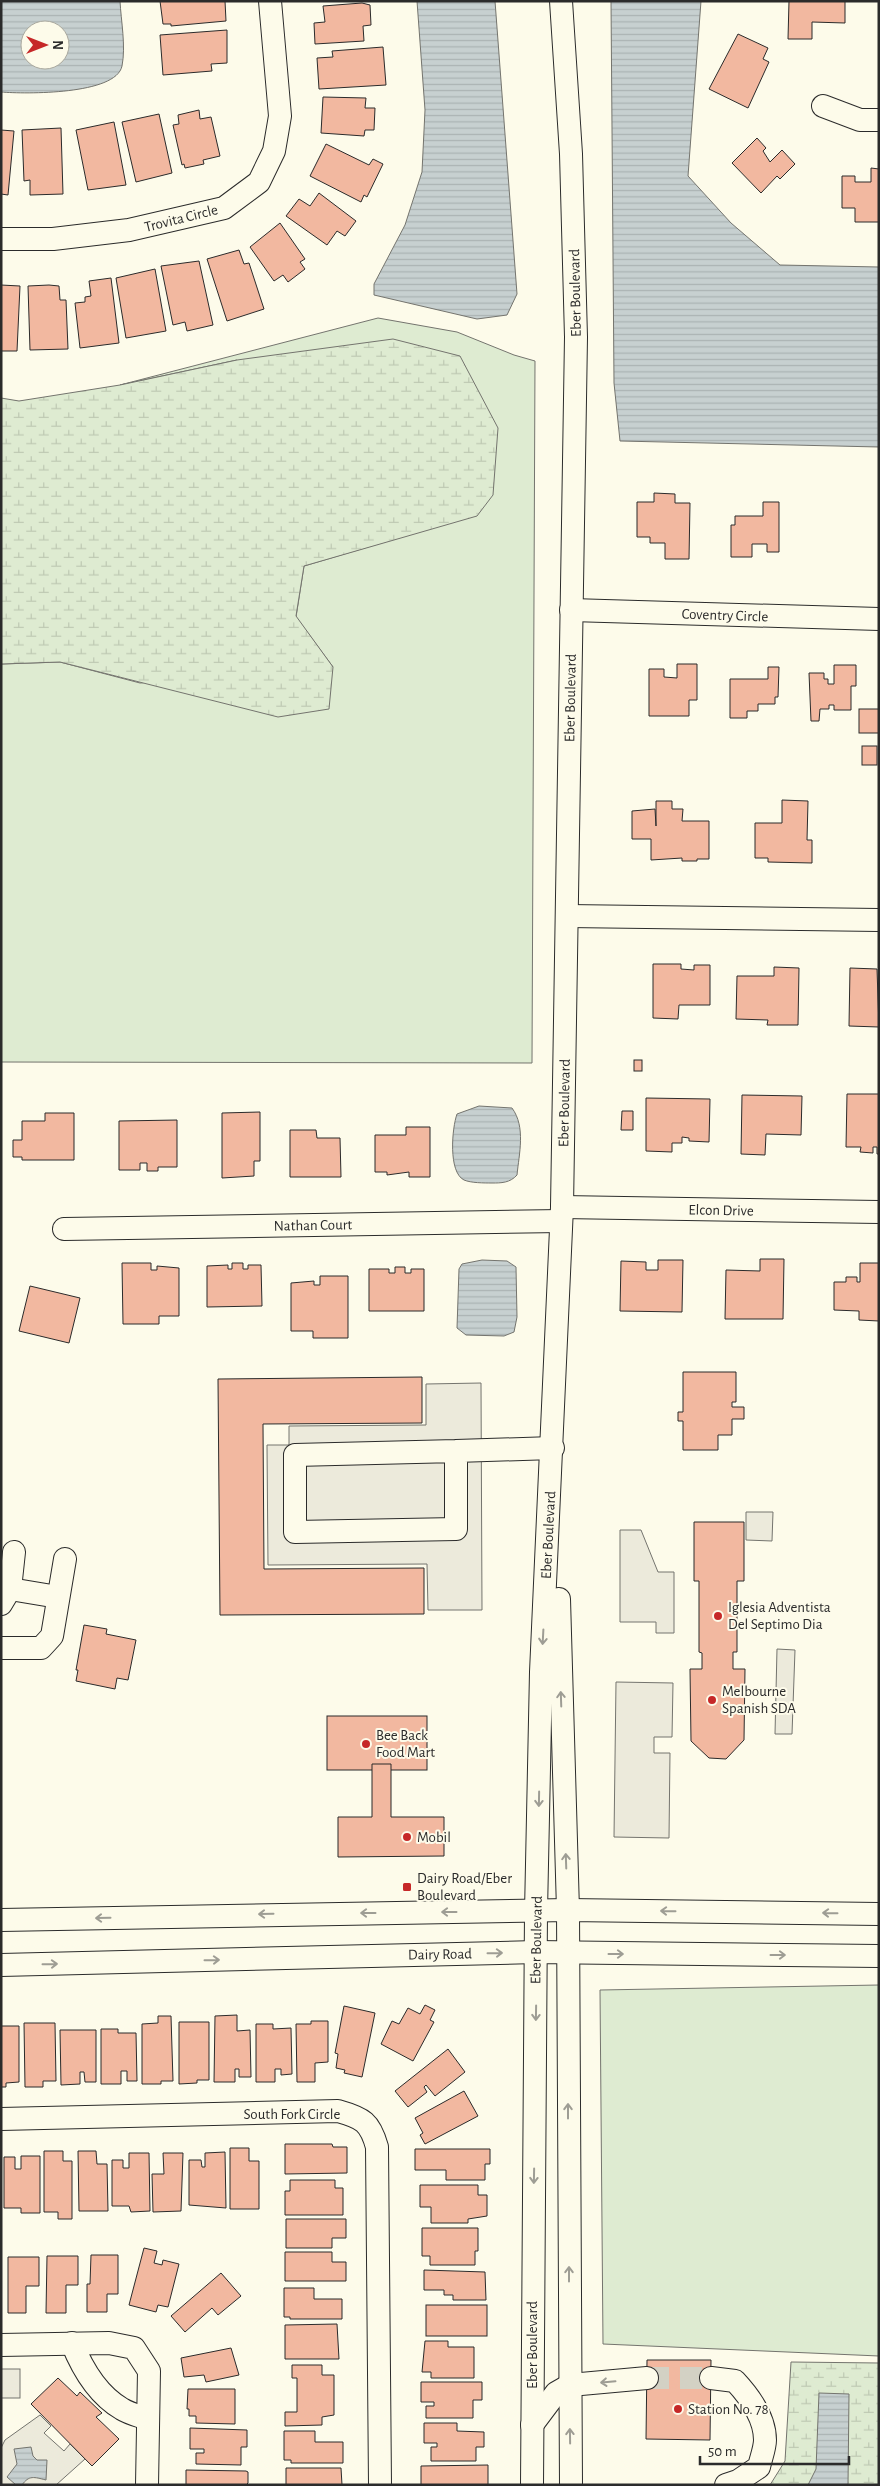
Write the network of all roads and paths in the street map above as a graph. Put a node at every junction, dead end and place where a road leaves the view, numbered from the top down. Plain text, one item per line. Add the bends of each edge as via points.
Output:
1 (270, 1) edge
2 (561, 1) edge
3 (823, 106) dead end
4 (879, 120) edge
5 (1, 239) edge
6 (571, 610) junction
7 (879, 619) edge
8 (567, 916) junction
9 (879, 920) edge
10 (879, 1212) edge
11 (562, 1214) junction
12 (64, 1229) dead end
13 (555, 1396) junction
14 (552, 1448) junction
15 (456, 1452) junction
16 (14, 1552) dead end
17 (65, 1559) dead end
18 (5, 1597) edge
19 (58, 1597) junction
20 (1, 1647) edge
21 (568, 1910) junction
22 (536, 1912) junction
23 (879, 1914) edge
24 (1, 1920) edge
25 (536, 1952) junction
26 (567, 1953) junction
27 (879, 1956) edge
28 (1, 1965) edge
29 (1, 2119) edge
30 (72, 2344) junction
31 (1, 2345) edge
32 (647, 2378) tunnel mouth
33 (710, 2378) tunnel mouth
34 (570, 2385) junction
35 (148, 2419) junction
36 (532, 2426) junction
37 (147, 2485) edge
38 (380, 2485) edge
39 (532, 2485) edge
40 (571, 2485) edge
41 (726, 2485) edge

1 - 5 street, Trovita Circle via 280,116 274,151 259,182 224,208 129,230 53,239
2 - 6 street, Eber Boulevard via 571,154 576,337
3 - 4 street via 860,120
6 - 7 street, Coventry Circle
6 - 8 street, Eber Boulevard
8 - 9 street
8 - 11 street, Eber Boulevard
10 - 11 street, Elcon Drive
11 - 12 street, Nathan Court
11 - 13 street, Eber Boulevard
13 - 14 street, Eber Boulevard
21 -> 13 street, Eber Boulevard
14 - 15 street
14 -> 22 street, Eber Boulevard via 541,1672
15 - 15 street via 456,1529 295,1532 295,1455
16 - 18 street
17 - 19 street
18 - 19 street
19 - 20 street via 52,1636 40,1648
21 - 22 street
23 -> 21 street
21 - 26 street, Eber Boulevard
22 -> 24 street
22 - 25 street, Eber Boulevard
25 - 26 street, Dairy Road
28 -> 25 street, Dairy Road
25 -> 36 street, Eber Boulevard
26 -> 27 street, Dairy Road
34 -> 26 street, Eber Boulevard
29 - 38 street, South Fork Circle via 338,2111 360,2117 372,2130 377,2147
30 - 31 street
30 - 35 street via 82,2368 106,2396 123,2410
30 - 35 street via 109,2343 134,2348 149,2371
32 -> 34 street
33 - 41 street via 735,2381 747,2394 759,2414 765,2439 759,2467
34 - 36 street via 556,2393
40 -> 34 street, Eber Boulevard
35 - 37 street
36 - 39 street, Eber Boulevard

